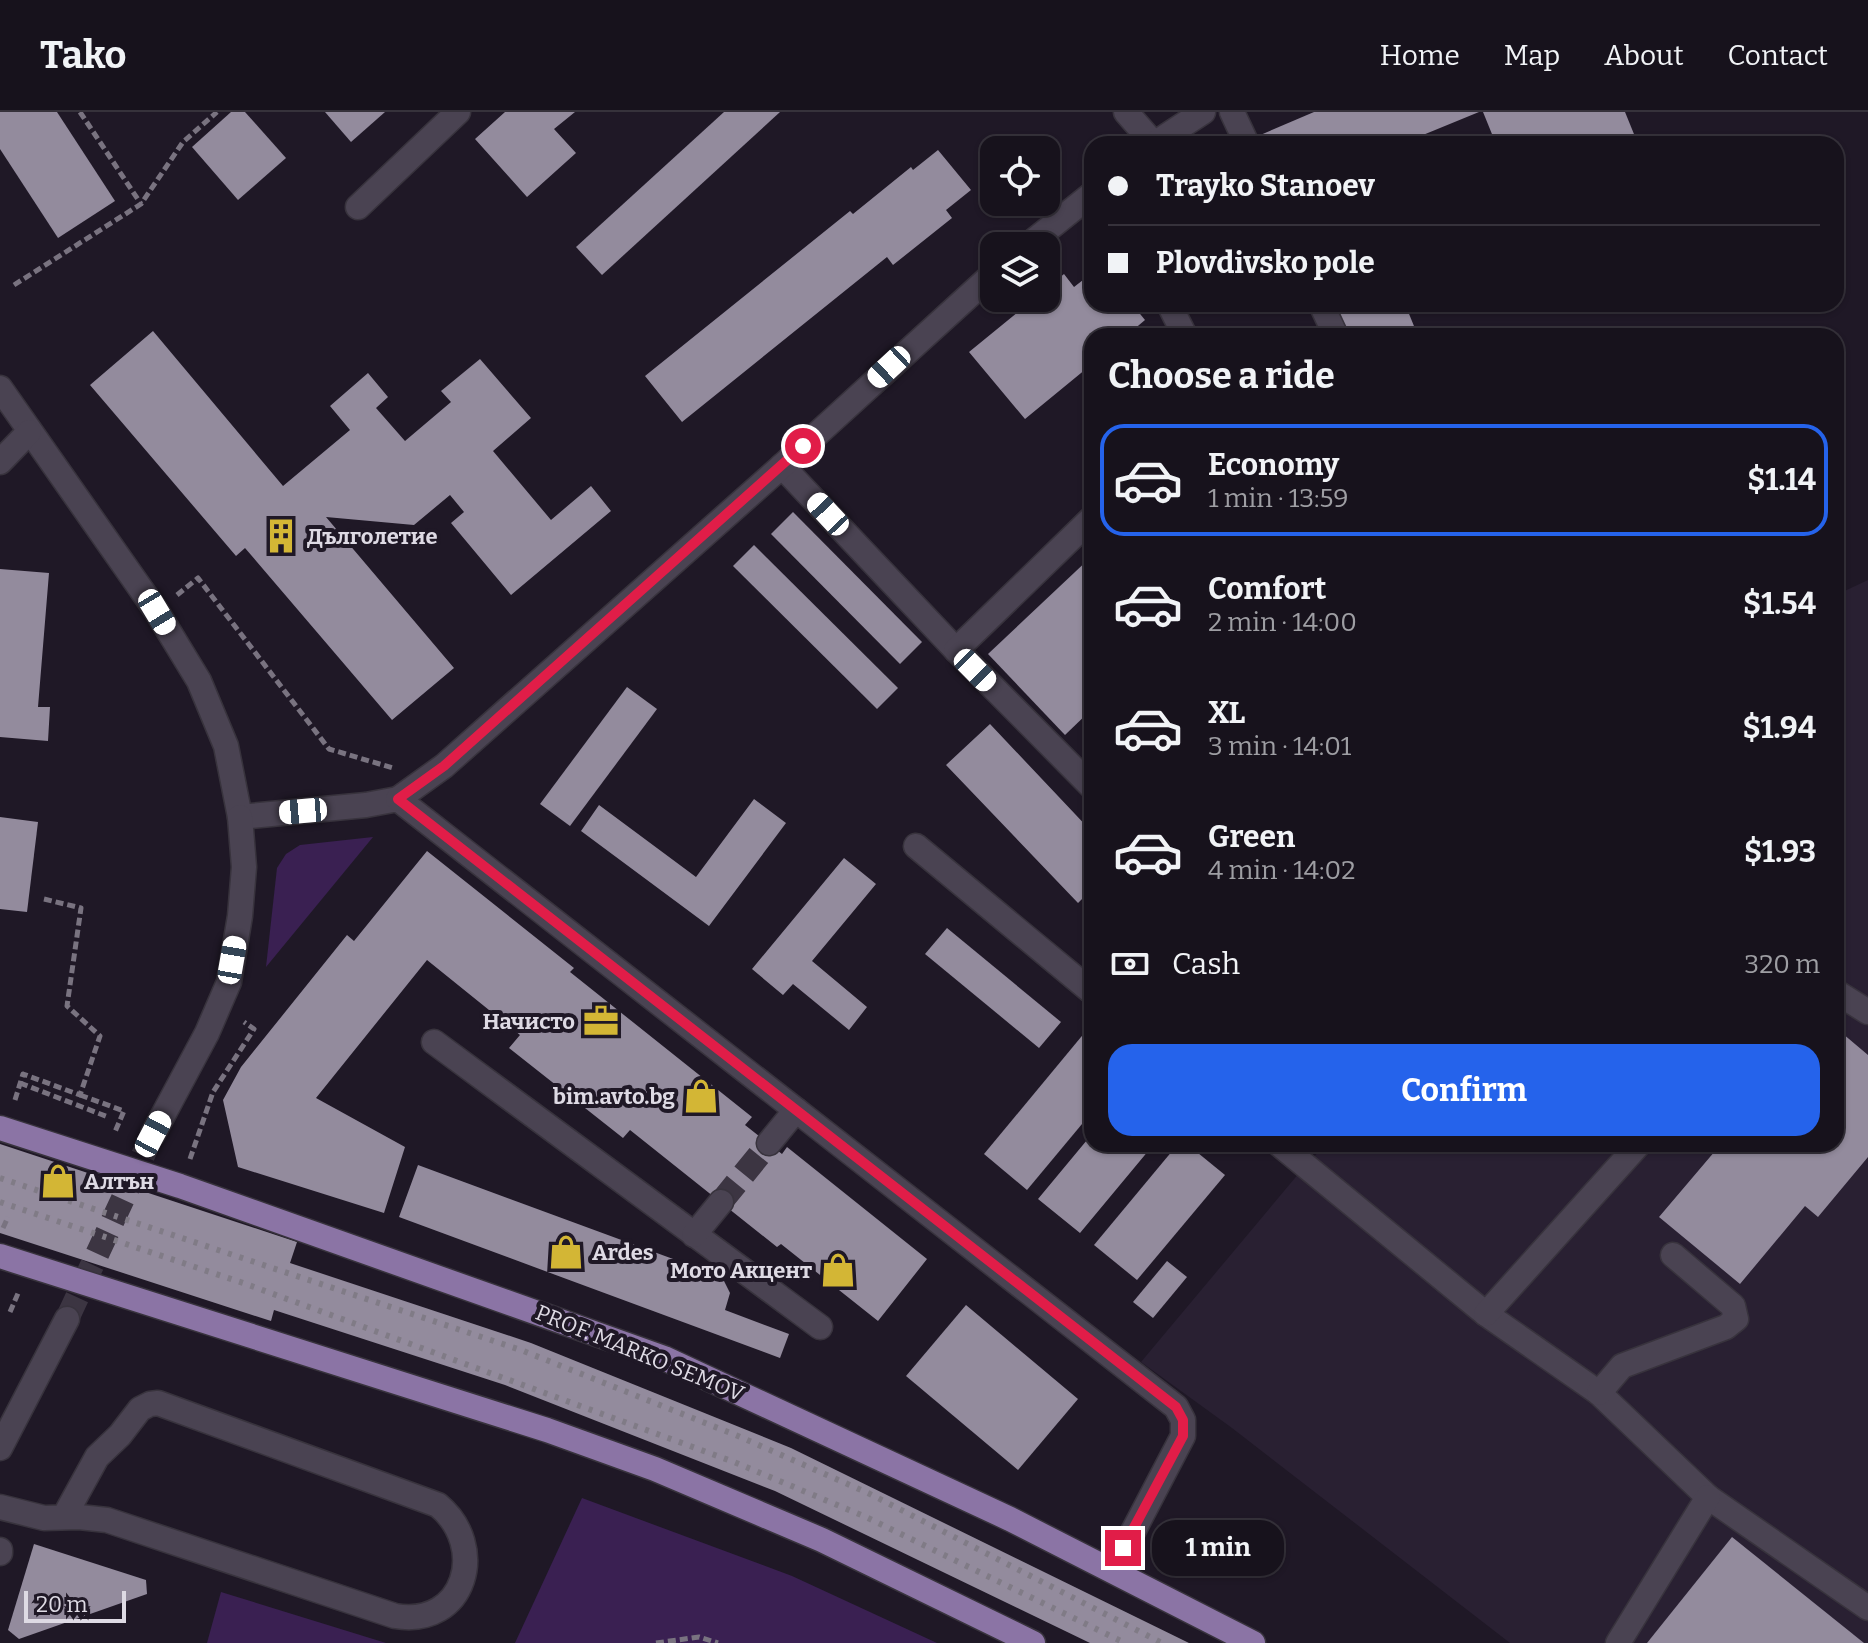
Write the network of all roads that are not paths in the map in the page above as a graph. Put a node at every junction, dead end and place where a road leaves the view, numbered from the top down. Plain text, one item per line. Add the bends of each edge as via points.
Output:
1 (458, 112) edge
2 (1126, 112) edge
3 (1203, 112) edge
4 (1232, 112) edge
5 (1147, 136) edge
6 (1166, 136) edge
7 (1243, 136) edge
8 (1084, 200) edge
9 (358, 207) dead end
10 (1044, 232) edge
11 (980, 286) edge
12 (0, 388) edge
13 (29, 432) junction
14 (0, 462) edge
15 (782, 466) junction
16 (1084, 526) edge
17 (956, 650) junction
18 (1084, 779) edge
19 (398, 799) junction
20 (240, 817) junction
21 (916, 846) dead end
22 (1084, 985) edge
23 (1844, 997) edge
24 (1868, 1012) edge
25 (434, 1042) dead end
26 (796, 1110) junction
27 (0, 1128) edge
28 (153, 1134) tunnel mouth
29 (769, 1143) tunnel mouth
30 (1289, 1152) edge
31 (1632, 1152) edge
32 (721, 1202) tunnel mouth
33 (694, 1235) junction
34 (1673, 1255) dead end
35 (0, 1256) edge
36 (1486, 1314) junction
37 (67, 1319) tunnel mouth
38 (820, 1327) dead end
39 (1599, 1393) junction
40 (0, 1448) edge
41 (1708, 1497) junction
42 (0, 1507) edge
43 (64, 1517) junction
44 (1113, 1570) junction
45 (1868, 1608) edge
46 (1033, 1643) edge
47 (1253, 1643) edge
48 (1618, 1643) edge

1 - 9 street
2 - 5 street
3 - 6 street
4 - 7 street
8 - 10 street
11 - 15 street
12 - 13 street
13 - 14 street
13 - 20 street via 157,612 199,681 226,746
15 - 17 street
15 - 19 street via 444,766
16 - 17 street
17 - 18 street
19 - 20 street
19 - 26 street
20 - 28 street via 244,867 229,982
21 - 22 street
23 - 24 street
25 - 33 street
26 - 29 street
26 - 44 street via 1176,1407 1183,1436
27 - 44 main road, PROF. MARKO SEMOV via 180,1186 664,1358
30 - 36 street
31 - 36 street
32 - 33 street
33 - 38 street
34 - 39 street via 1733,1306 1736,1319 1622,1366
35 - 46 main road via 655,1469 822,1540
36 - 39 street
37 - 40 street
39 - 41 street
41 - 45 street
41 - 48 street
42 - 43 street via 44,1518
43 - 43 street via 107,1520 412,1619 449,1603 465,1569 461,1532 438,1505 158,1403 140,1409 97,1457
44 - 47 main road, PROF. MARKO SEMOV

